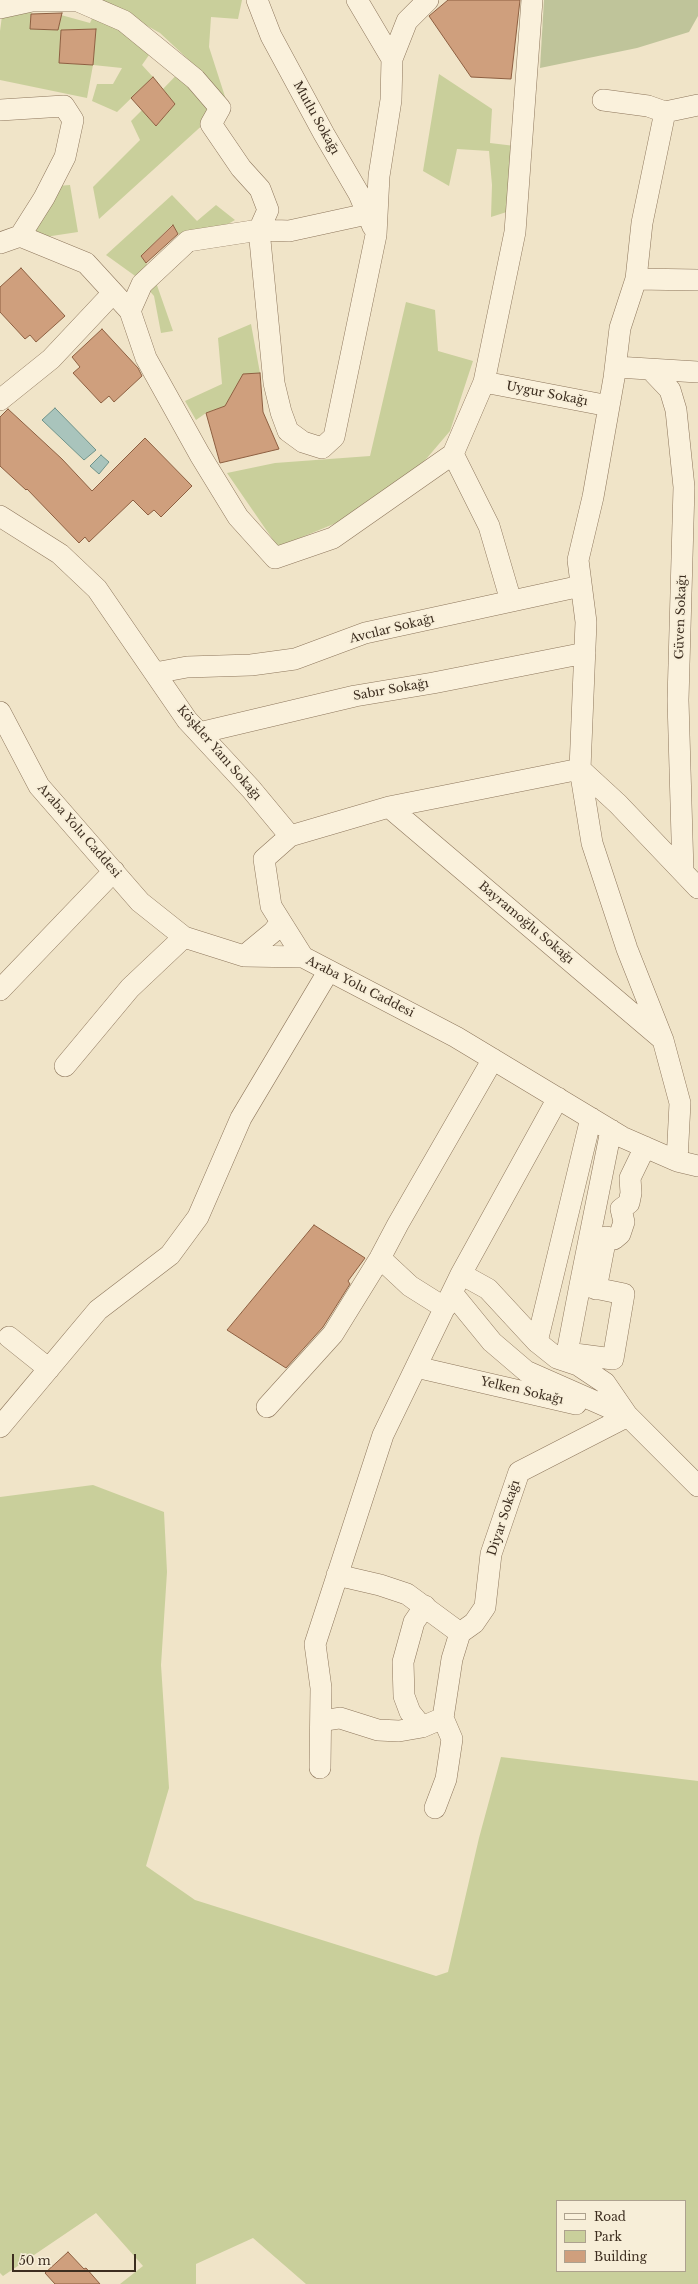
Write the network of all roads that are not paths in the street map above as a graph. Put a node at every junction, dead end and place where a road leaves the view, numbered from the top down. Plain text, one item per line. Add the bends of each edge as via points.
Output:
1 (257, 0) edge
2 (357, 0) edge
3 (428, 0) edge
4 (532, 0) edge
5 (0, 8) edge
6 (392, 59) junction
7 (603, 100) dead end
8 (698, 105) edge
9 (0, 110) edge
10 (665, 112) junction
11 (367, 214) junction
12 (259, 230) junction
13 (376, 235) junction
14 (20, 236) junction
15 (0, 243) edge
16 (636, 279) junction
17 (698, 280) edge
18 (113, 293) junction
19 (130, 311) junction
20 (616, 367) junction
21 (651, 370) junction
22 (698, 372) edge
23 (484, 382) junction
24 (0, 400) edge
25 (609, 406) junction
26 (452, 454) junction
27 (0, 516) edge
28 (581, 586) junction
29 (511, 601) junction
30 (585, 653) junction
31 (155, 673) junction
32 (0, 712) edge
33 (199, 732) junction
34 (580, 769) junction
35 (388, 807) junction
36 (290, 836) junction
37 (114, 872) junction
38 (684, 872) junction
39 (698, 888) edge
40 (281, 922) junction
41 (184, 937) junction
42 (244, 956) junction
43 (303, 957) junction
44 (328, 972) junction
45 (0, 990) edge
46 (662, 1040) junction
47 (493, 1059) junction
48 (65, 1066) dead end
49 (558, 1098) junction
50 (590, 1118) junction
51 (611, 1130) junction
52 (645, 1147) junction
53 (677, 1160) junction
54 (698, 1166) edge
55 (380, 1258) junction
56 (461, 1274) junction
57 (448, 1301) junction
58 (9, 1337) dead end
59 (537, 1342) junction
60 (416, 1366) junction
61 (49, 1369) junction
62 (267, 1407) dead end
63 (628, 1416) junction
64 (0, 1427) edge
65 (698, 1486) edge
66 (337, 1575) junction
67 (425, 1606) junction
68 (460, 1633) junction
69 (443, 1718) junction
70 (321, 1721) junction
71 (422, 1727) junction
72 (320, 1768) dead end
73 (435, 1808) dead end

1 - 11 street, Mutlu Sokağı via 272,36 359,194
2 - 6 street
3 - 6 street via 407,21
4 - 23 street via 515,232
5 - 12 street via 32,1 78,1 124,21 195,78 220,108 211,124 241,168 260,189 268,210
6 - 13 street via 390,100 379,176
7 - 10 street via 648,106
8 - 10 street
9 - 14 street via 64,106 73,120 65,157 44,198
10 - 16 street via 642,223
11 - 12 street via 289,230
11 - 13 street, Mutlu Sokağı
12 - 13 street via 274,383 280,412 288,431 303,442 322,448 334,437
12 - 19 street via 188,241 142,284
14 - 15 street
14 - 18 street via 86,264
16 - 17 street
16 - 20 street via 620,328
18 - 19 street
18 - 24 street via 50,359
19 - 26 street via 146,358 200,455 238,517 275,558 334,538
20 - 21 street
20 - 25 street
21 - 22 street
21 - 38 street, Güven Sokağı via 670,390 676,410 684,487 678,700
23 - 25 street, Uygur Sokağı
23 - 26 street
25 - 28 street via 593,497 578,560
26 - 29 street via 489,526
27 - 31 street, Köşkler Yanı Sokağı via 60,554 97,589
28 - 29 street, Avcılar Sokağı
28 - 30 street via 586,622
29 - 31 street, Avcılar Sokağı via 365,633 295,659 251,665 188,667
30 - 33 street, Sabır Sokağı via 355,696
30 - 34 street
31 - 33 street, Köşkler Yanı Sokağı via 187,720
32 - 37 street, Araba Yolu Caddesi via 39,786
33 - 36 street, Köşkler Yanı Sokağı
34 - 35 street
34 - 38 street
34 - 46 street via 592,843 627,949
35 - 36 street
35 - 46 street, Bayramoğlu Sokağı
36 - 40 street via 264,859 271,906
37 - 41 street, Araba Yolu Caddesi via 140,902
37 - 45 street
38 - 39 street
40 - 42 street via 267,938
40 - 43 street
41 - 42 street, Araba Yolu Caddesi
41 - 48 street via 130,988
42 - 43 street, Araba Yolu Caddesi
43 - 44 street, Araba Yolu Caddesi
44 - 47 street, Araba Yolu Caddesi via 456,1037
44 - 61 street via 241,1118 198,1217 170,1255 98,1310
46 - 53 street via 680,1103
47 - 49 street, Araba Yolu Caddesi
47 - 55 street
49 - 50 street, Araba Yolu Caddesi
49 - 56 street
50 - 51 street, Araba Yolu Caddesi
50 - 59 street
51 - 52 street, Araba Yolu Caddesi
51 - 52 street via 588,1287 606,1237 614,1239 620,1234 624,1222 613,1207 629,1203 630,1178
52 - 53 street, Araba Yolu Caddesi
53 - 54 street, Araba Yolu Caddesi
55 - 57 street via 410,1286
55 - 62 street via 332,1334
56 - 57 street
56 - 59 street via 488,1289
57 - 60 street
57 - 63 street via 526,1371
58 - 61 street
59 - 63 street via 556,1358 578,1365 605,1383
60 - 63 street, Yelken Sokağı
60 - 66 street via 383,1435
61 - 64 street
63 - 65 street
63 - 68 street, Diyar Sokağı via 519,1472 491,1554 485,1606 474,1623
66 - 67 street via 407,1594
66 - 70 street via 315,1644 321,1688
67 - 68 street
67 - 71 street via 414,1622 403,1662 404,1696 410,1712
68 - 69 street via 452,1659
69 - 71 street
69 - 73 street via 452,1739 446,1779
70 - 71 street via 340,1718 378,1730 398,1731
70 - 72 street

